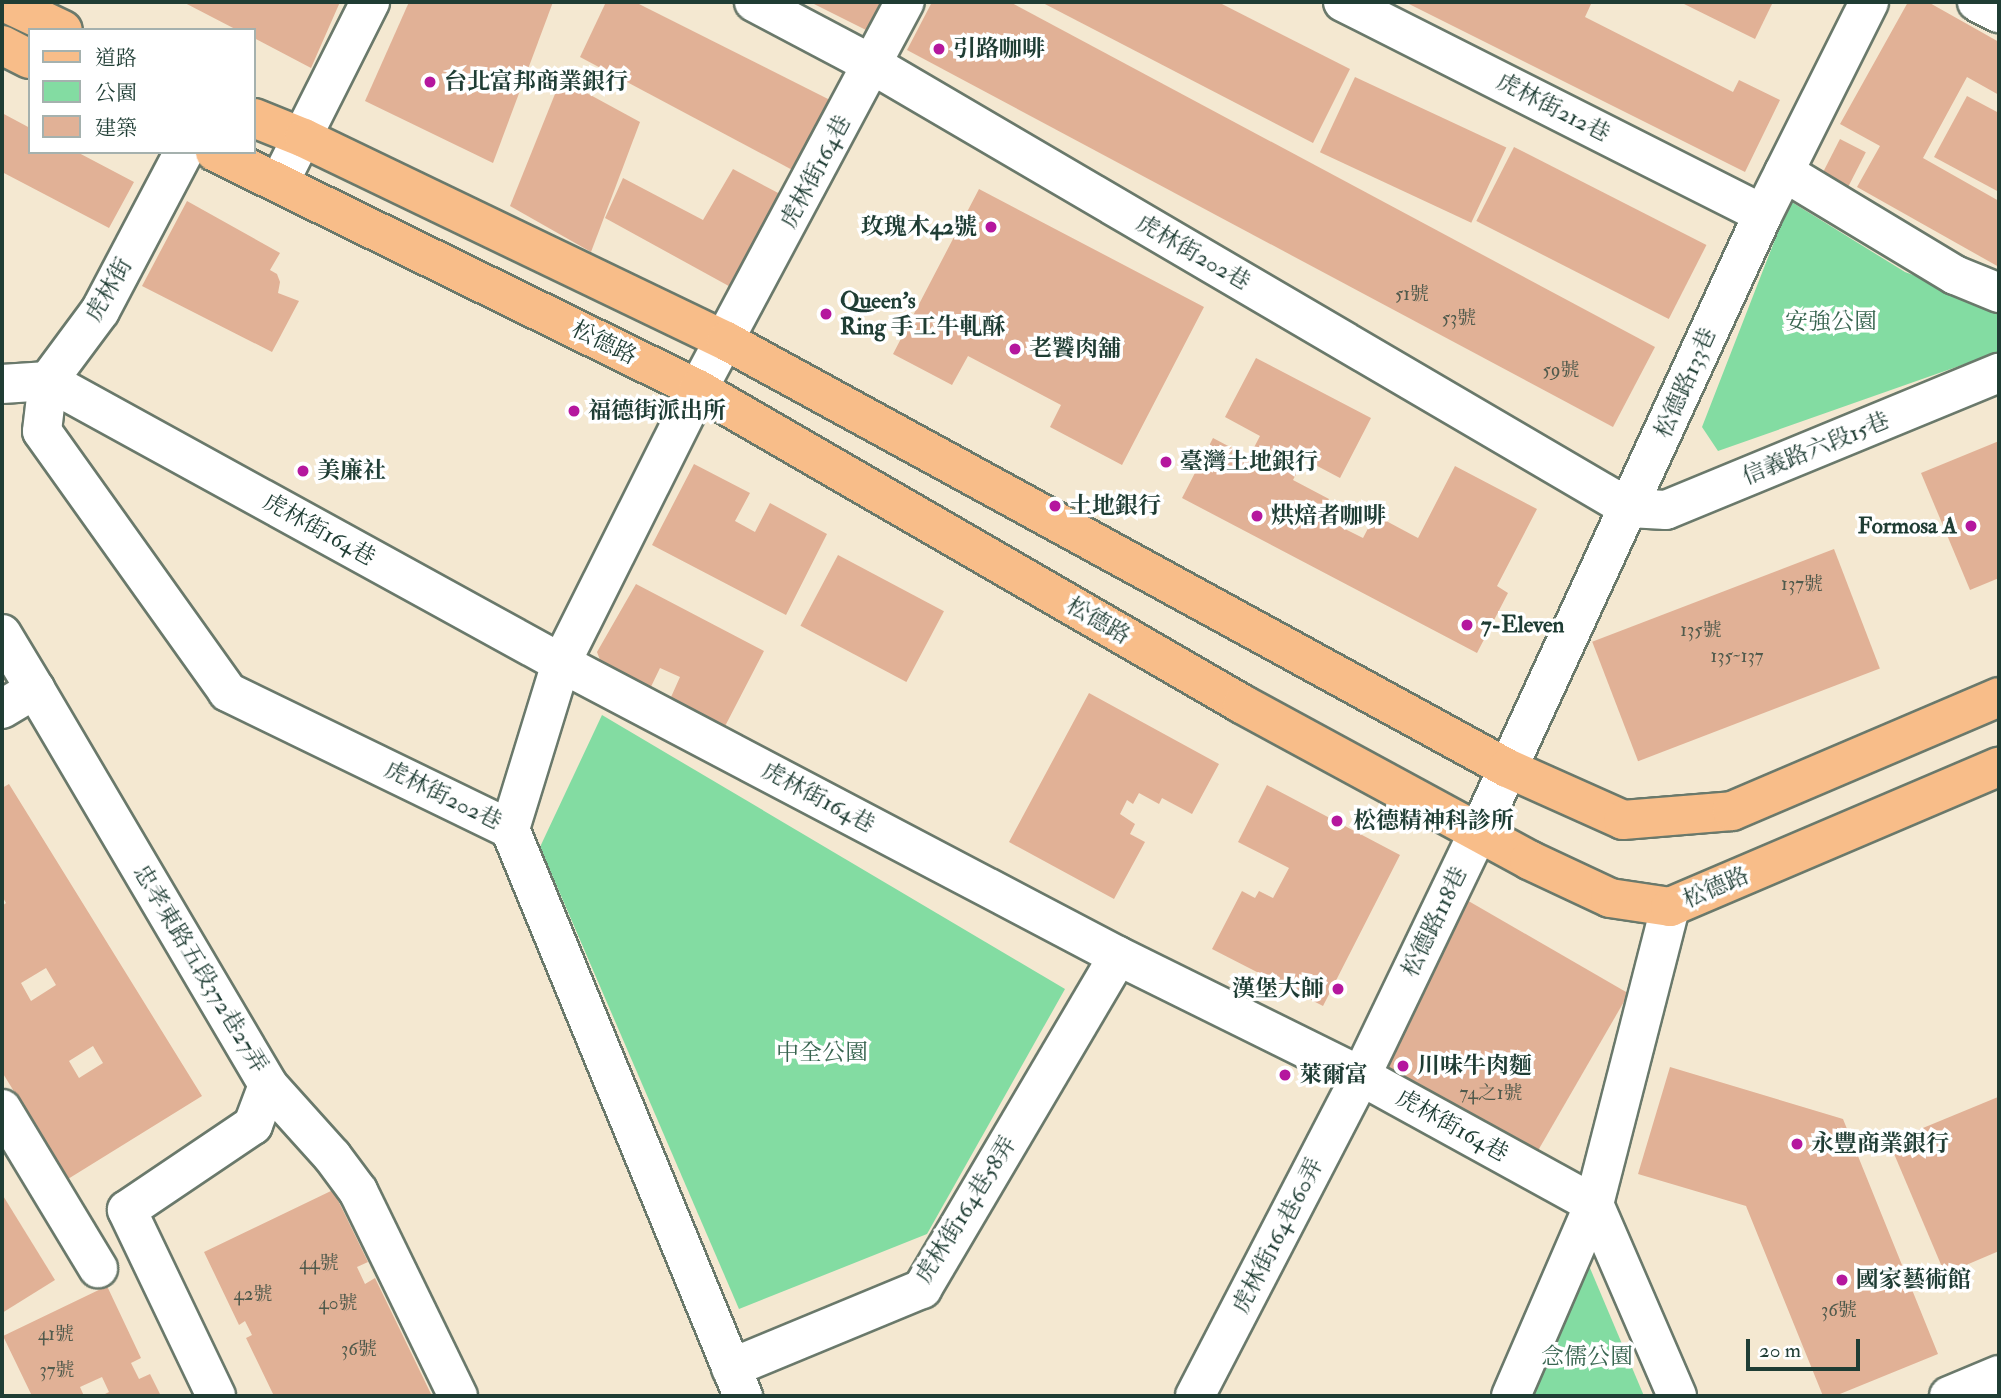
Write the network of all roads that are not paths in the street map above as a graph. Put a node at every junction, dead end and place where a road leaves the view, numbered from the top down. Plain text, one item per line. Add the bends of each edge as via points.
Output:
1 (4, 2) edge
2 (370, 2) edge
3 (754, 2) edge
4 (905, 2) edge
5 (1343, 2) edge
6 (1869, 2) edge
7 (1977, 2) edge
8 (1999, 13) edge
9 (59, 28) edge
10 (2, 45) edge
11 (28, 58) edge
12 (873, 65) junction
13 (256, 119) edge
14 (304, 138) junction
15 (183, 154) edge
16 (219, 154) edge
17 (1784, 172) junction
18 (279, 183) junction
19 (1763, 214) junction
20 (1999, 293) edge
21 (726, 341) junction
22 (1999, 373) edge
23 (48, 382) junction
24 (2, 384) edge
25 (698, 389) junction
26 (1629, 508) junction
27 (2, 634) edge
28 (561, 663) junction
29 (35, 689) junction
30 (1999, 696) edge
31 (2, 709) edge
32 (1999, 767) edge
33 (1507, 768) junction
34 (510, 829) junction
35 (1479, 831) junction
36 (1670, 907) junction
37 (1118, 956) junction
38 (1361, 1076) junction
39 (268, 1085) junction
40 (2, 1109) edge
41 (1594, 1204) junction
42 (127, 1210) junction
43 (1999, 1375) edge
44 (736, 1382) edge
45 (216, 1396) edge
46 (458, 1396) edge
47 (1195, 1396) edge
48 (1511, 1396) edge
49 (1677, 1396) edge
50 (1948, 1396) edge

1 - 9 main road
2 - 14 street
3 - 12 street, 虎林街202巷
4 - 12 street, 虎林街164巷
5 - 19 street, 虎林街212巷
6 - 17 street, 松德路133巷
7 - 8 street
10 - 11 main road
12 - 21 street, 虎林街164巷
12 - 26 street, 虎林街202巷
13 - 14 main road
14 - 18 street
14 - 21 main road
15 - 23 street, 虎林街 via 100,311
16 - 18 main road, 松德路
17 - 19 street, 松德路133巷
17 - 20 street via 1955,275
18 - 25 main road, 松德路
19 - 26 street, 松德路133巷
21 - 25 street, 虎林街202巷
21 - 33 main road
22 - 26 street, 信義路六段15巷 via 1665,510
23 - 24 street
23 - 28 street, 虎林街164巷
23 - 34 street, 虎林街202巷 via 42,431 228,692
25 - 28 street, 虎林街202巷
25 - 35 main road, 松德路 via 1242,705
26 - 33 street, 松德路133巷
27 - 29 street, 忠孝東路五段372巷27弄
28 - 34 street, 虎林街202巷
28 - 37 street, 虎林街164巷
29 - 31 street
29 - 39 street, 忠孝東路五段372巷27弄
30 - 33 main road via 1732,811 1623,820
32 - 36 main road, 松德路
33 - 35 street, 松德路118巷
34 - 44 street
35 - 36 main road, 松德路 via 1610,898
35 - 38 street, 松德路118巷
36 - 41 street
37 - 38 street, 虎林街164巷
37 - 44 street, 虎林街164巷58弄 via 922,1289
38 - 41 street, 虎林街164巷
38 - 47 street, 虎林街164巷60弄
39 - 42 street, 忠孝東路五段372巷27弄 via 253,1125
39 - 46 street via 358,1191
40 - 42 street, 忠孝東路五段372巷27弄 via 90,1255
41 - 48 street
41 - 49 street
42 - 45 street
43 - 50 street

